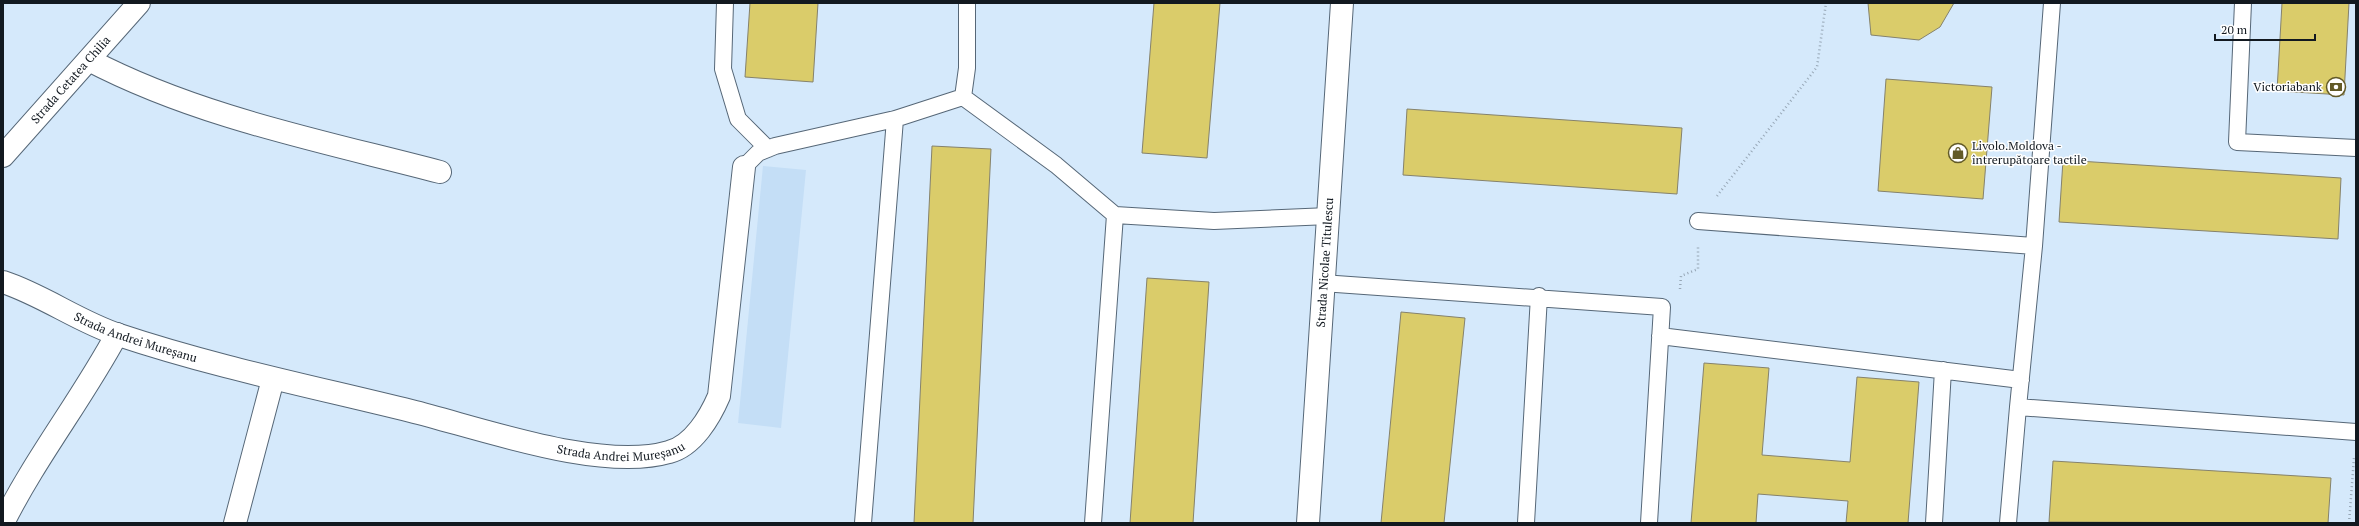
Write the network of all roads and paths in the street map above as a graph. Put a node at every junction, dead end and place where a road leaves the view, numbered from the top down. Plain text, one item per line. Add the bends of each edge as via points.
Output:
1 (139, 3) edge
2 (725, 3) edge
3 (967, 3) edge
4 (1342, 3) edge
5 (1826, 3) edge
6 (2052, 3) edge
7 (2243, 3) edge
8 (89, 60) junction
9 (963, 97) junction
10 (895, 119) junction
11 (2356, 148) edge
12 (768, 149) junction
13 (3, 156) edge
14 (744, 167) joint
15 (440, 172) dead end
16 (1115, 215) junction
17 (1329, 216) junction
18 (1698, 221) junction
19 (2034, 246) junction
20 (3, 282) edge
21 (1322, 283) junction
22 (1680, 291) dead end
23 (1539, 296) junction
24 (117, 334) junction
25 (1660, 336) junction
26 (1943, 370) junction
27 (273, 379) junction
28 (2021, 380) junction
29 (2018, 407) junction
30 (2356, 432) edge
31 (2355, 452) dead end
32 (3, 523) edge
33 (235, 523) edge
34 (862, 523) edge
35 (1093, 523) edge
36 (1308, 523) edge
37 (1526, 523) edge
38 (1650, 523) edge
39 (1934, 523) edge
40 (2008, 523) edge
41 (2349, 523) edge

1 - 8 street, Strada Cetatea Chilia
2 - 12 lane via 723,69 738,119
3 - 9 lane via 967,68
4 - 17 street, Strada Nicolae Titulescu
5 - 18 path via 1817,67
6 - 19 lane
7 - 11 lane via 2237,142
8 - 13 street, Strada Cetatea Chilia
8 - 15 street via 154,91 264,126
9 - 10 lane
9 - 16 lane via 1056,165
10 - 12 lane
10 - 34 lane
12 - 14 lane via 750,158
14 - 27 street, Strada Andrei Mureșanu via 718,396 712,412 703,425 672,452 646,458 600,455 539,444
16 - 17 lane via 1214,221
16 - 35 lane
17 - 21 street, Strada Nicolae Titulescu
18 - 19 lane
18 - 22 path via 1698,269 1681,276
19 - 28 lane
20 - 24 street, Strada Andrei Mureșanu
21 - 23 lane
21 - 36 street, Strada Nicolae Titulescu
23 - 25 lane via 1662,307
23 - 37 lane
24 - 27 street, Strada Andrei Mureșanu via 230,369
24 - 32 street via 100,367 16,498
25 - 26 lane
25 - 38 lane
26 - 28 lane
26 - 39 lane
27 - 33 street
28 - 29 lane
29 - 30 lane
29 - 40 lane
31 - 41 path

